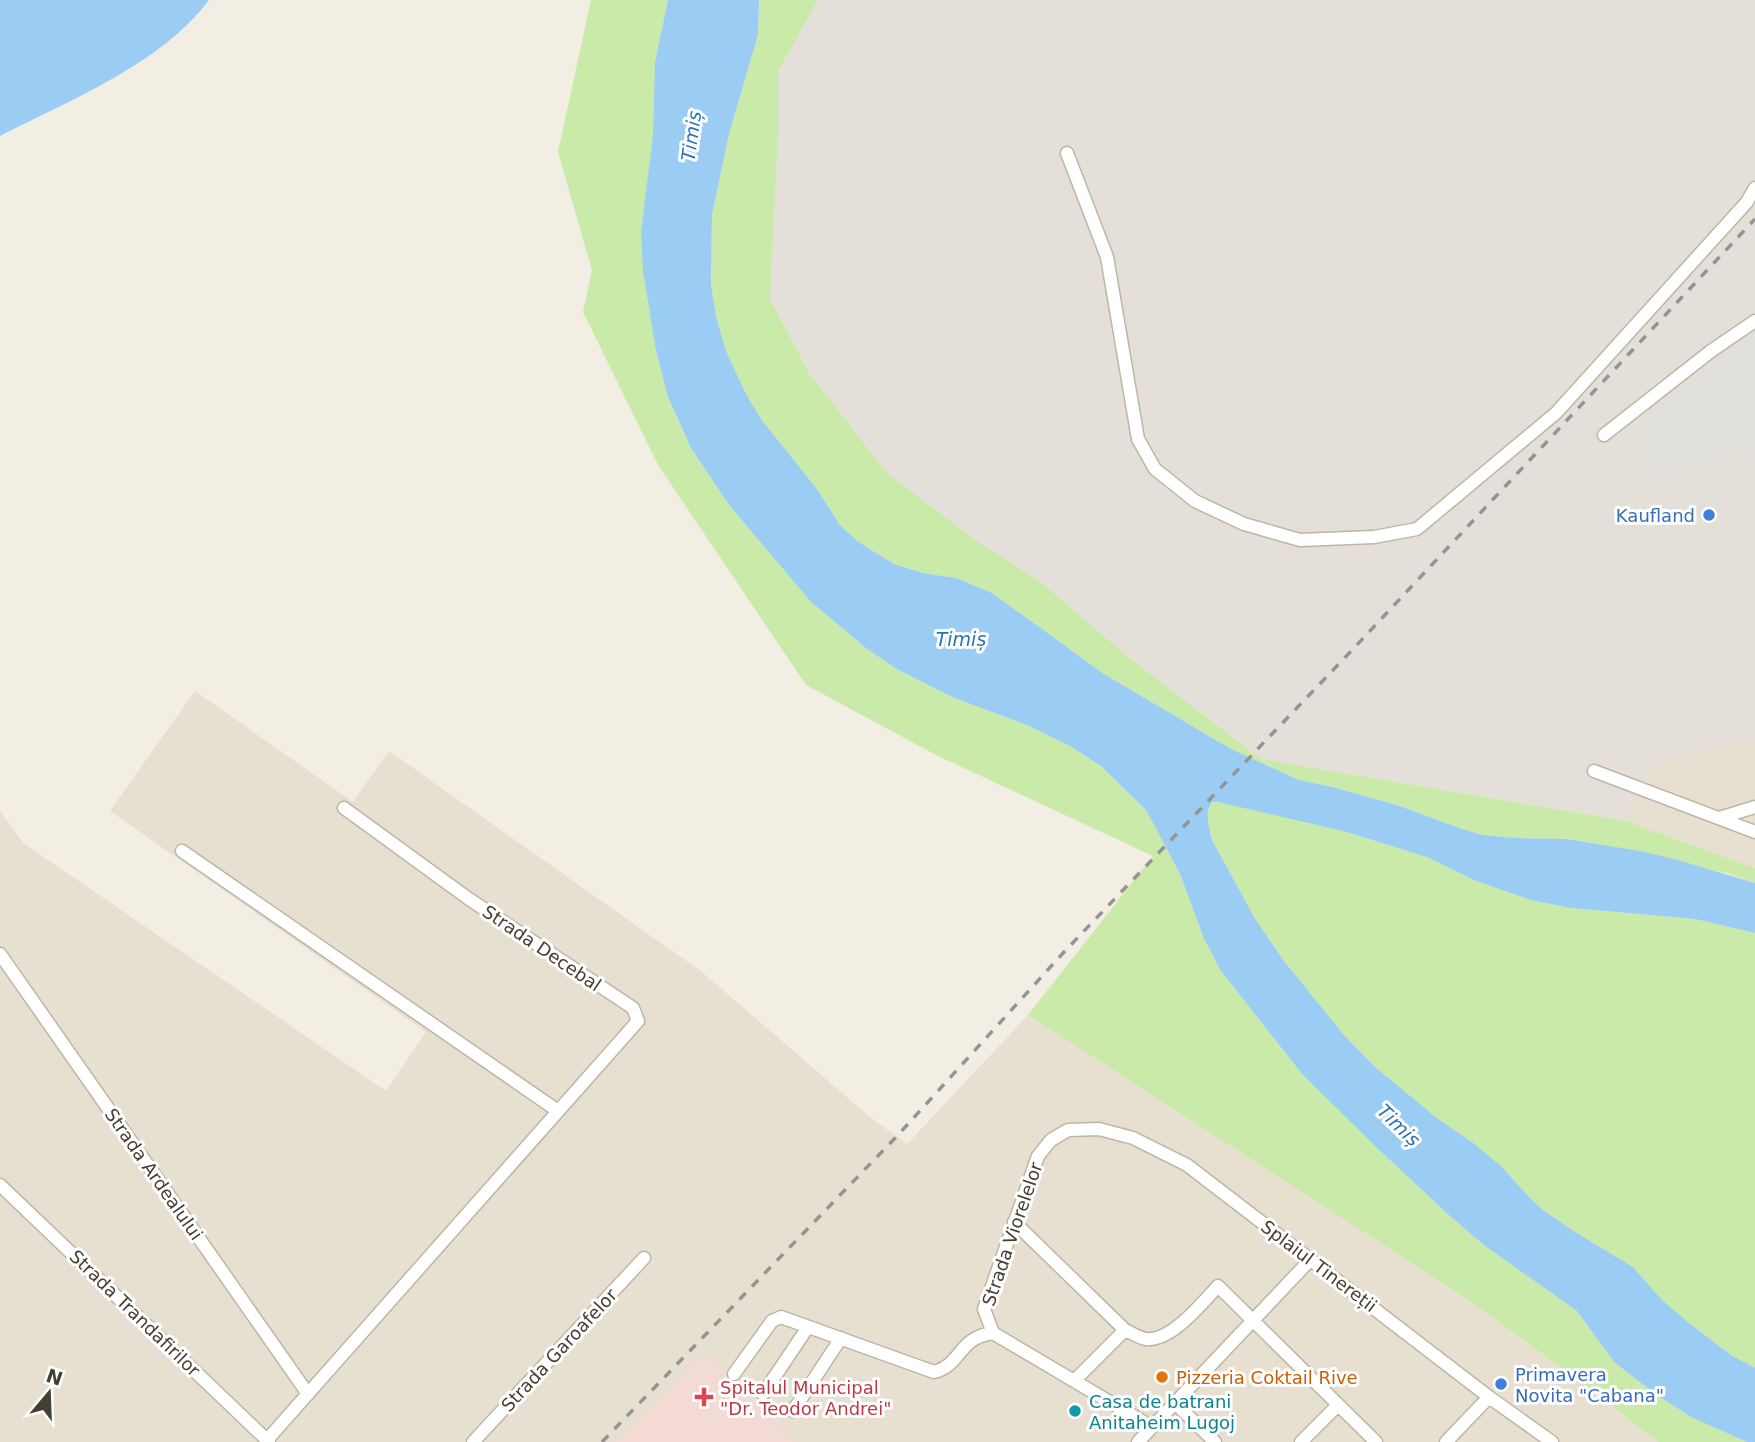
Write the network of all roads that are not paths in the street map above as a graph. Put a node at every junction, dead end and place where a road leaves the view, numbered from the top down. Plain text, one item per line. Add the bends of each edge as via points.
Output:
1 (1067, 153) dead end
2 (1755, 188) edge
3 (1755, 321) edge
4 (1604, 435) dead end
5 (1594, 771) dead end
6 (344, 808) dead end
7 (1754, 810) edge
8 (1719, 818) junction
9 (1755, 832) edge
10 (182, 851) dead end
11 (0, 954) edge
12 (558, 1111) junction
13 (1068, 1130) joint
14 (0, 1185) edge
15 (1013, 1222) junction
16 (644, 1258) dead end
17 (1311, 1259) junction
18 (1253, 1321) junction
19 (808, 1327) junction
20 (1125, 1330) junction
21 (993, 1333) junction
22 (841, 1338) junction
23 (734, 1374) dead end
24 (1074, 1381) junction
25 (308, 1394) junction
26 (763, 1394) dead end
27 (1489, 1396) junction
28 (1175, 1403) junction
29 (1338, 1405) junction
30 (793, 1411) dead end
31 (1152, 1427) junction
32 (1371, 1437) edge
33 (268, 1441) edge
34 (473, 1442) edge
35 (1138, 1442) edge
36 (1215, 1442) edge
37 (1301, 1442) edge
38 (1446, 1442) edge
39 (1552, 1442) edge

1 - 2 street via 1107,257 1139,439 1155,469 1195,501 1244,524 1300,540 1374,537 1418,529 1556,413
3 - 4 street
5 - 8 street
6 - 12 street, Strada Decebal via 469,899 633,1008 638,1021
7 - 8 street
8 - 9 street
10 - 12 street
11 - 25 street, Strada Ardealului
12 - 25 street, Strada Decebal
13 - 15 street, Strada Viorelelor via 1051,1140 1038,1156
13 - 17 street, Splaiul Tinereții via 1100,1129 1133,1138 1187,1165
14 - 33 street, Strada Trandafirilor
15 - 20 street
15 - 21 street, Strada Viorelelor via 984,1309
16 - 34 street, Strada Garoafelor
17 - 18 street
17 - 27 street, Splaiul Tinereții
18 - 20 street via 1218,1286 1161,1337 1148,1340
18 - 28 street
18 - 29 street
19 - 22 street
19 - 23 street via 781,1317 772,1321
19 - 26 street
20 - 24 street
21 - 22 street via 970,1339 945,1369 934,1372
21 - 24 street, Strada Viorelelor
22 - 30 street
24 - 31 street, Strada Viorelelor
25 - 33 street, Strada Decebal
27 - 38 street
27 - 39 street, Splaiul Tinereții
28 - 31 street
28 - 36 street
29 - 32 street
29 - 37 street
31 - 35 street

